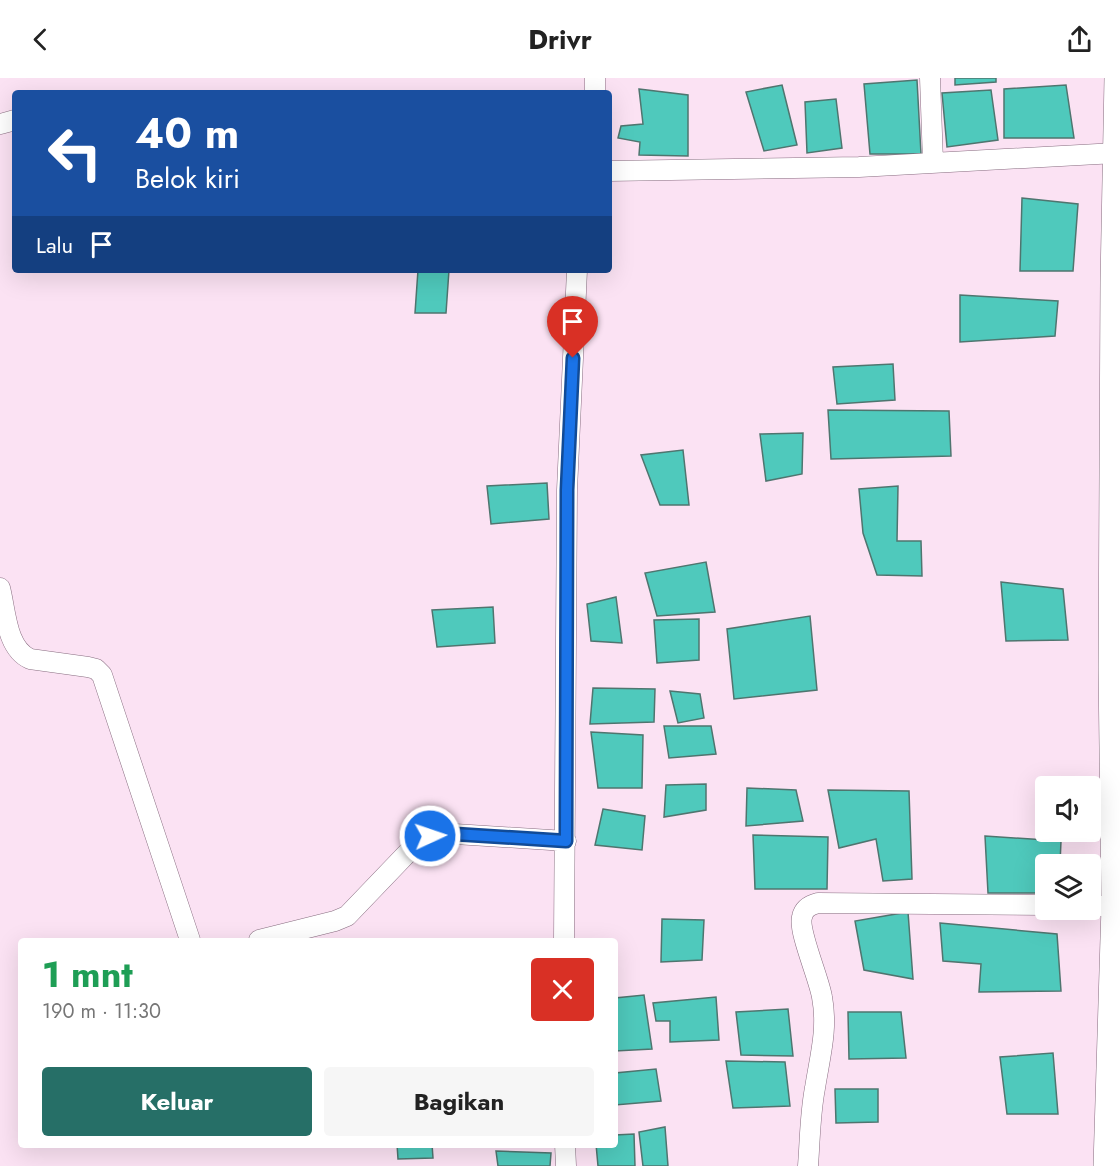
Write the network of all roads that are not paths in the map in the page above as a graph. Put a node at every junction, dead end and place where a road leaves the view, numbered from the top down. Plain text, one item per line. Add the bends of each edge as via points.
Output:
1 (930, 78) edge
2 (1118, 78) edge
3 (1116, 153) junction
4 (933, 162) junction
5 (612, 171) edge
6 (577, 273) edge
7 (1117, 399) edge
8 (0, 588) edge
9 (566, 841) junction
10 (1035, 905) edge
11 (1103, 906) edge
12 (189, 938) edge
13 (267, 938) edge
14 (564, 938) edge
15 (566, 1148) edge
16 (566, 1166) edge
17 (808, 1166) edge
18 (1107, 1166) edge

1 - 4 street
2 - 3 main road
3 - 4 street
3 - 7 main road
4 - 5 street
6 - 9 street via 567,490
7 - 11 main road
8 - 12 street via 14,645 23,656 88,667 102,675
9 - 13 street via 439,833 416,844 347,916
9 - 14 street
10 - 17 street via 818,903 804,911 801,928 819,978 825,1026
11 - 18 main road
15 - 16 street

